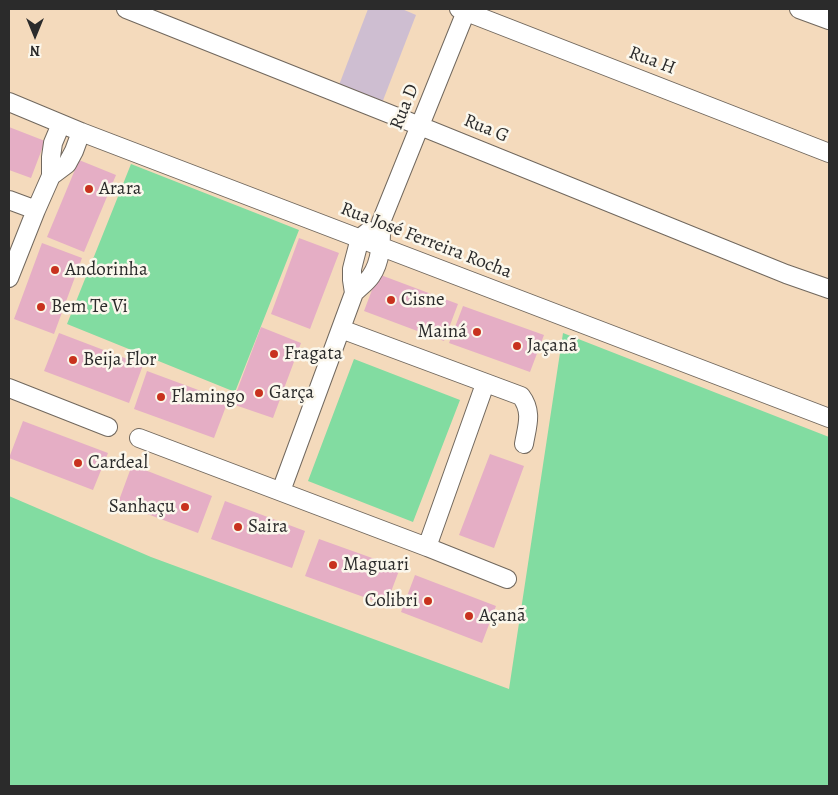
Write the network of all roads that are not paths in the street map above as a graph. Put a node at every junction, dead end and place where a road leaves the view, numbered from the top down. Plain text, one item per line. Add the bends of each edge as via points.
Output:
1 (126, 9) edge
2 (799, 9) edge
3 (464, 10) edge
4 (829, 20) edge
5 (9, 102) edge
6 (62, 124) junction
7 (420, 126) junction
8 (81, 132) junction
9 (829, 153) edge
10 (51, 176) junction
11 (9, 200) edge
12 (36, 210) junction
13 (381, 222) junction
14 (360, 238) junction
15 (381, 247) junction
16 (9, 278) edge
17 (829, 289) edge
18 (354, 293) junction
19 (341, 329) junction
20 (485, 384) junction
21 (9, 388) edge
22 (829, 418) edge
23 (108, 427) dead end
24 (139, 438) dead end
25 (524, 444) dead end
26 (281, 491) junction
27 (428, 547) junction
28 (507, 578) dead end

1 - 7 street, Rua G
2 - 4 street
3 - 7 street, Rua D
3 - 9 street, Rua H
5 - 6 street, Rua José Ferreira Rocha
6 - 8 street, Rua José Ferreira Rocha
6 - 10 street via 53,143
7 - 13 street, Rua D
7 - 17 street, Rua G
8 - 10 street via 67,164
8 - 14 street, Rua José Ferreira Rocha
10 - 12 street
11 - 12 street
12 - 16 street
13 - 14 street
13 - 15 street, Rua D
14 - 15 street, Rua José Ferreira Rocha
14 - 18 street via 352,269
15 - 18 street, Rua D via 370,277
15 - 22 street, Rua José Ferreira Rocha
18 - 19 street
19 - 20 street
19 - 26 street
20 - 25 street via 521,396 528,413
20 - 27 street
21 - 23 street
24 - 26 street
26 - 27 street
27 - 28 street

